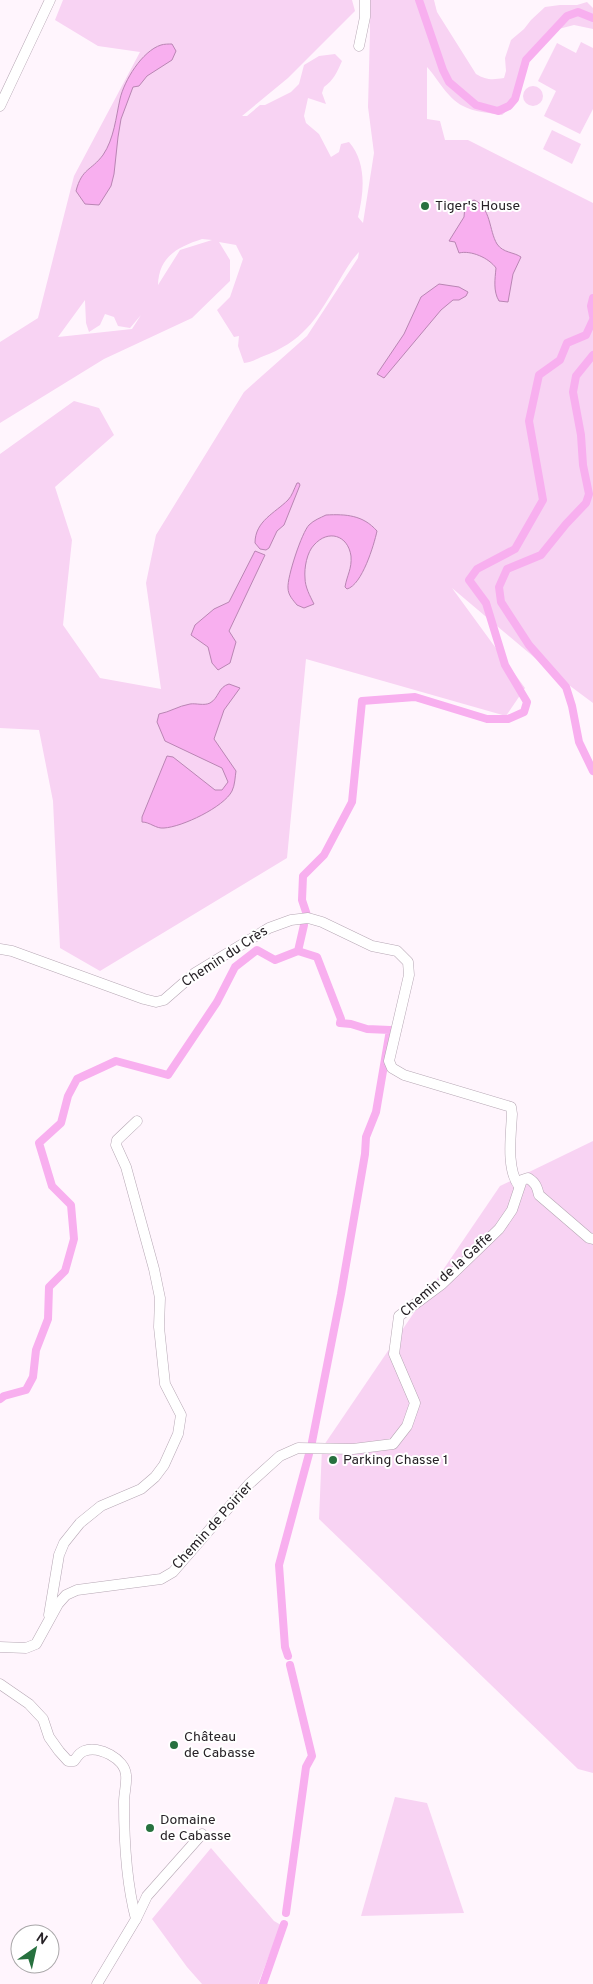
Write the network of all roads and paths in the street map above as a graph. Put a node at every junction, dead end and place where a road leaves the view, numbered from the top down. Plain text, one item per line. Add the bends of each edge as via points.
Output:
1 (50, 0) edge
2 (365, 0) edge
3 (359, 46) dead end
4 (0, 106) edge
5 (0, 949) edge
6 (136, 1121) dead end
7 (519, 1186) junction
8 (593, 1239) edge
9 (298, 1448) joint
10 (48, 1621) junction
11 (0, 1647) edge
12 (0, 1684) edge
13 (202, 1834) dead end
14 (136, 1919) junction
15 (97, 1984) edge

1 - 4 street
2 - 3 street
5 - 7 street, Chemin du Crès via 156,1002 164,1000 195,973 269,928 291,920 308,918 322,922 372,946 397,951 408,962 409,974 389,1061 392,1068 511,1108 511,1155 515,1181
6 - 10 street via 116,1145 126,1167 154,1269 160,1298 159,1327 165,1384 181,1415 178,1434 164,1465 155,1476 141,1489 101,1506 80,1522 64,1543
7 - 8 street via 528,1178 534,1181 539,1195
7 - 9 street, Chemin de la Gaffe via 512,1210 499,1229 442,1284 399,1316 394,1354 415,1403 407,1426 393,1444 353,1449
9 - 10 street, Chemin de Poirier via 280,1456 249,1484 173,1572 161,1579 77,1590 66,1595
10 - 11 street, Chemin de Poirier via 36,1644 26,1648
12 - 14 street via 43,1719 49,1737 68,1761 74,1761 85,1750 96,1750 109,1754 124,1768 129,1892
13 - 14 street via 147,1896
14 - 15 street

